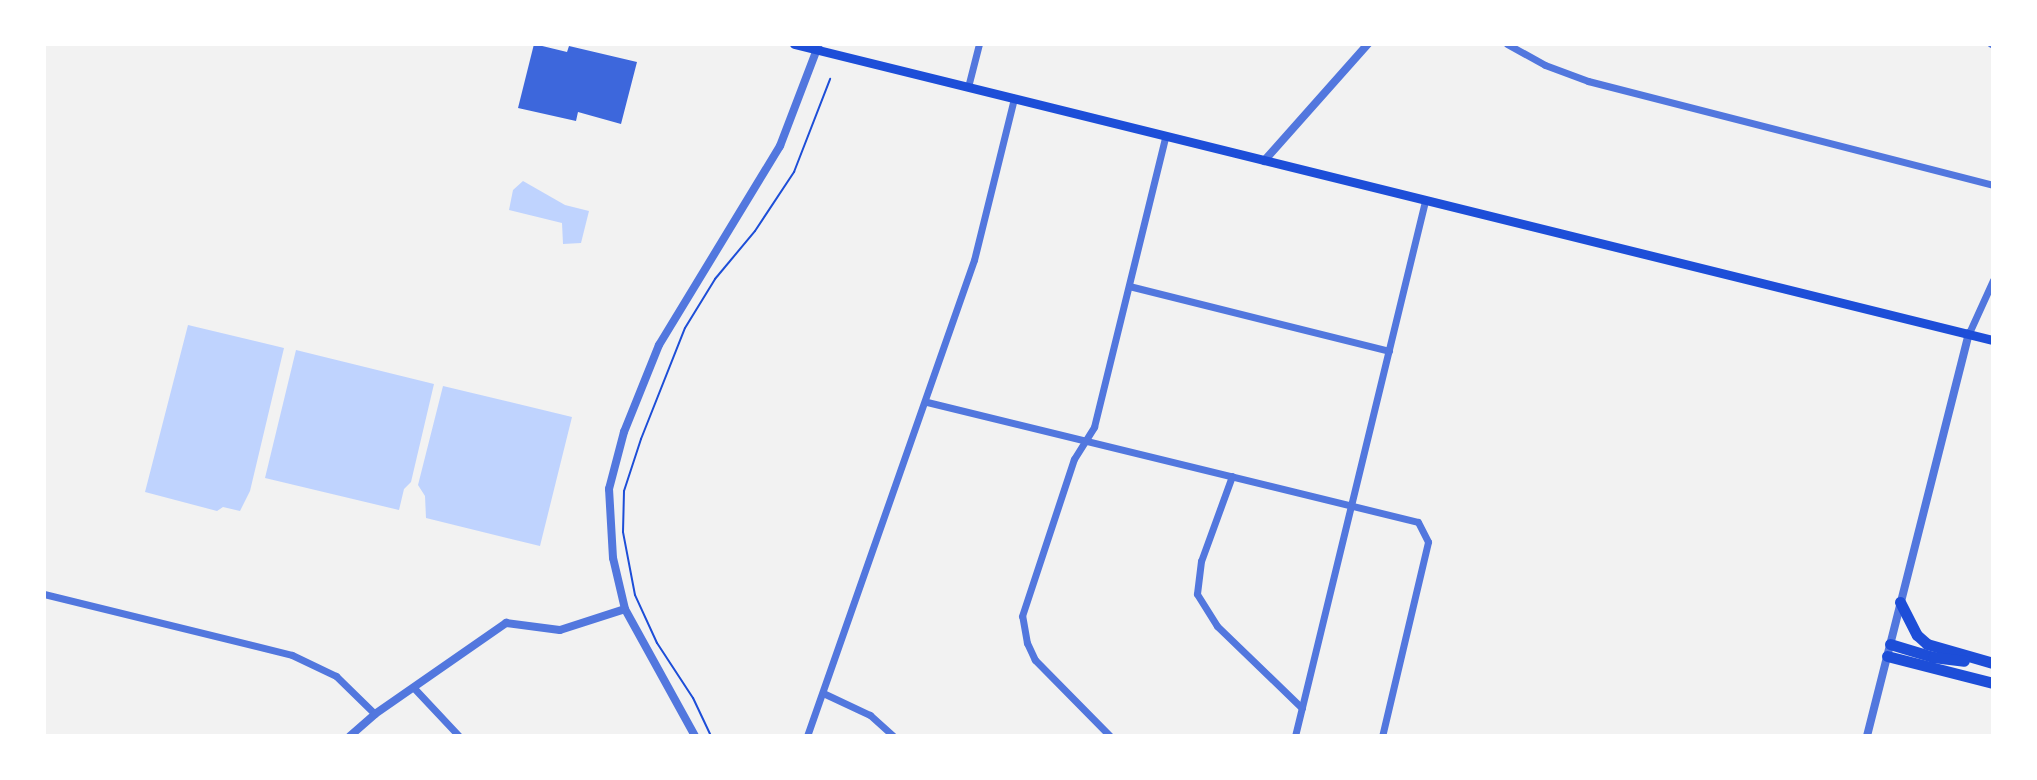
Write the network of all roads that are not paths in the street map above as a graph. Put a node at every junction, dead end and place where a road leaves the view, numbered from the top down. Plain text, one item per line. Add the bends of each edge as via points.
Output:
1 (794, 44) edge
2 (979, 44) edge
3 (1368, 44) edge
4 (1507, 44) edge
5 (819, 47) edge
6 (968, 87) junction
7 (1014, 98) junction
8 (1165, 137) junction
9 (1264, 161) junction
10 (1993, 185) edge
11 (1425, 201) junction
12 (1993, 280) edge
13 (1129, 286) junction
14 (1969, 333) junction
15 (1993, 340) edge
16 (1389, 351) junction
17 (927, 402) junction
18 (1085, 439) junction
19 (1232, 476) junction
20 (1352, 505) junction
21 (44, 594) edge
22 (1900, 602) junction
23 (625, 609) junction
24 (1889, 650) junction
25 (1976, 661) junction
26 (1993, 663) edge
27 (1993, 683) edge
28 (413, 687) junction
29 (823, 693) junction
30 (1302, 708) junction
31 (375, 714) junction
32 (350, 736) edge
33 (459, 736) edge
34 (695, 736) edge
35 (807, 736) edge
36 (893, 736) edge
37 (1110, 736) edge
38 (1295, 736) edge
39 (1382, 736) edge
40 (1867, 736) edge

1 - 5 main road
2 - 6 street
3 - 9 street
4 - 10 street via 1588,81
5 - 6 main road
5 - 23 street via 780,146 683,301 639,390 609,489 613,558
6 - 7 main road
7 - 8 main road
7 - 17 street via 974,260
8 - 9 main road
8 - 13 street
9 - 11 main road
11 - 14 main road
11 - 16 street
12 - 14 street
13 - 16 street
13 - 18 street via 1094,427
14 - 15 main road
14 - 22 street
16 - 20 street
17 - 18 street
17 - 29 street
18 - 19 street
18 - 37 street via 1049,528 1022,626 1035,660
19 - 20 street
19 - 30 street via 1201,561 1197,594 1217,626
20 - 30 street
20 - 39 street via 1418,522 1428,542
21 - 31 street via 292,655 336,676
22 - 24 street
22 - 25 highway via 1921,640
23 - 28 street via 560,630 506,623
23 - 34 street
24 - 25 highway
24 - 27 highway
24 - 40 street
25 - 26 highway
28 - 31 street
28 - 33 street
29 - 35 street
29 - 36 street via 870,715
30 - 38 street
31 - 32 street

